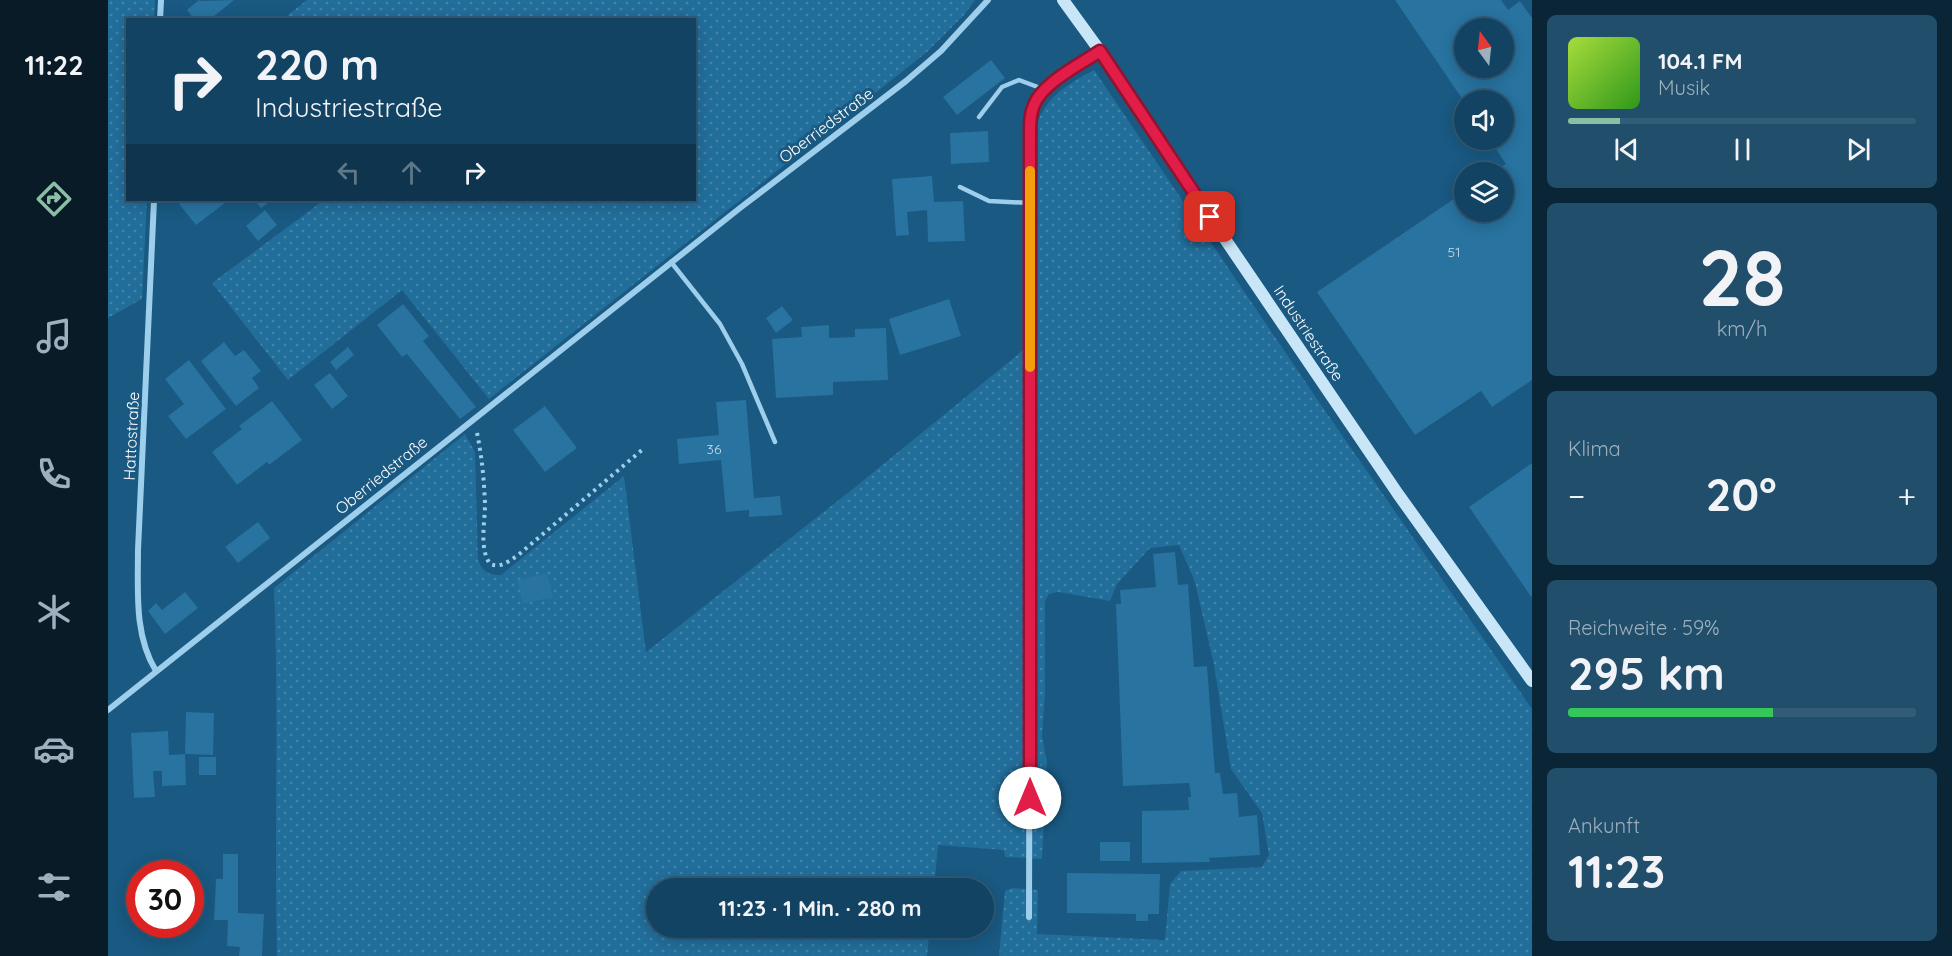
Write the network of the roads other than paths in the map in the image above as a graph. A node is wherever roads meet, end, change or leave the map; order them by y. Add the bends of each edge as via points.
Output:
1 (161, 0) edge
2 (988, 0) edge
3 (1063, 0) edge
4 (160, 18) edge
5 (1100, 51) junction
6 (1043, 89) junction
7 (979, 117) dead end
8 (960, 187) dead end
9 (154, 201) edge
10 (1031, 203) junction
11 (671, 262) junction
12 (775, 442) dead end
13 (156, 671) junction
14 (1532, 681) edge
15 (108, 710) edge
16 (1029, 917) dead end

1 - 4 street
2 - 11 street, Oberriedstraße via 941,51 906,81
3 - 5 street, Industriestraße
5 - 6 street
5 - 14 street, Industriestraße via 1398,494
6 - 7 lane via 1019,80 1002,87
6 - 10 street via 1031,116
8 - 10 lane via 989,201
9 - 13 street, Hattostraße via 138,609 148,656
10 - 16 street
11 - 12 lane via 720,324 742,364
11 - 13 street, Oberriedstraße
13 - 15 street, Oberriedstraße

